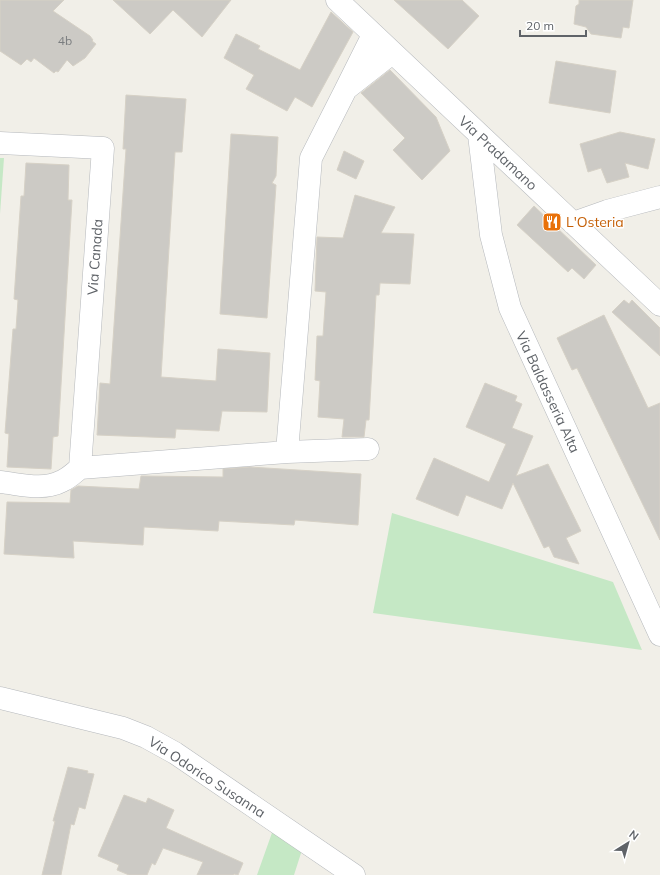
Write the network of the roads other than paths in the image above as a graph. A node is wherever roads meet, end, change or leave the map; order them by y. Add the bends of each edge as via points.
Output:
1 (337, 0) edge
2 (373, 35) junction
3 (392, 53) junction
4 (346, 89) junction
5 (479, 135) junction
6 (0, 142) edge
7 (660, 197) edge
8 (573, 223) junction
9 (660, 305) edge
10 (368, 449) dead end
11 (287, 452) junction
12 (80, 468) junction
13 (0, 482) edge
14 (660, 635) edge
15 (0, 698) edge
16 (354, 875) edge

1 - 2 street, Via Pradamano
2 - 3 street, Via Pradamano
2 - 4 street
3 - 4 street
3 - 5 street, Via Pradamano
4 - 11 street via 311,158
5 - 8 street, Via Pradamano
5 - 14 street, Via Baldasseria Alta via 491,234 510,308
6 - 12 street, Via Canada via 103,148
7 - 8 street via 607,210
8 - 9 street, Via Pradamano
10 - 11 street
11 - 12 street
12 - 13 street via 63,481 50,485
15 - 16 street, Via Odorico Susanna via 123,728 146,737 175,753

